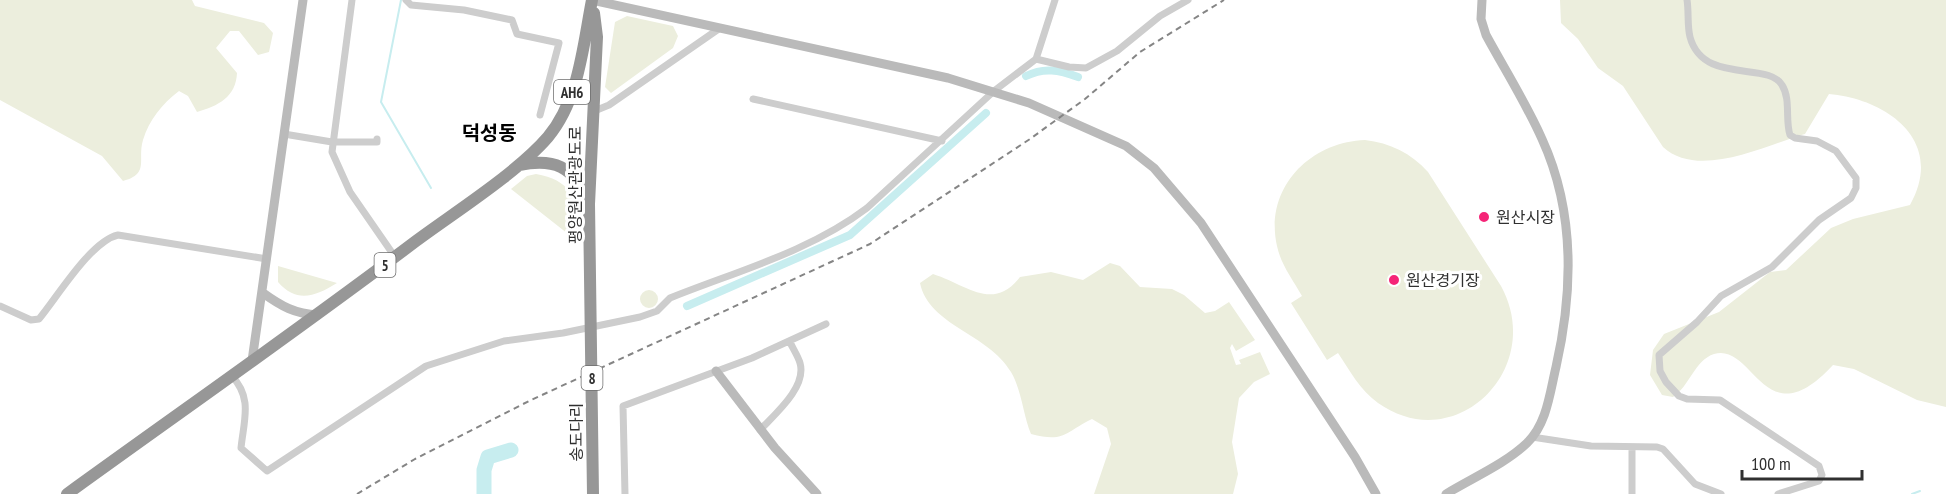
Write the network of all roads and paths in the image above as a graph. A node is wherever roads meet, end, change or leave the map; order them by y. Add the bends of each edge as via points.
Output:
1 (303, 0) edge
2 (352, 0) edge
3 (406, 0) edge
4 (592, 0) edge
5 (1055, 0) edge
6 (1188, 0) edge
7 (1482, 0) edge
8 (1687, 0) edge
9 (720, 27) junction
10 (1036, 59) junction
11 (994, 92) junction
12 (753, 99) dead end
13 (592, 112) junction
14 (540, 116) dead end
15 (284, 134) junction
16 (377, 139) dead end
17 (942, 141) junction
18 (332, 142) junction
19 (516, 166) junction
20 (589, 204) junction
21 (395, 257) junction
22 (267, 259) junction
23 (591, 263) joint
24 (263, 293) junction
25 (0, 306) edge
26 (318, 315) junction
27 (826, 324) dead end
28 (790, 342) junction
29 (252, 361) junction
30 (716, 371) junction
31 (231, 375) junction
32 (760, 430) junction
33 (1532, 437) junction
34 (1632, 447) junction
35 (67, 494) edge
36 (592, 494) edge
37 (625, 494) edge
38 (817, 494) edge
39 (1376, 494) edge
40 (1446, 494) edge
41 (1632, 494) edge
42 (1720, 494) edge
43 (1778, 494) edge

1 - 15 main road
2 - 18 street
3 - 14 street via 411,5 512,20 517,34 559,43
4 - 9 main road
4 - 13 highway, 평양원산관광도로 / 8 via 597,37
4 - 19 highway, AH6 via 582,54 562,116 547,137
5 - 10 street
6 - 10 street via 1160,16 1117,51 1086,68
7 - 33 main road via 1481,19 1486,35 1550,160 1559,187 1566,233 1570,276 1564,334 1548,403
8 - 43 street via 1690,39 1702,56 1727,70 1778,80 1784,89 1790,135 1827,145 1856,178 1851,198 1811,227 1772,267 1721,296 1659,355 1660,371 1679,396 1719,400 1819,466 1819,481
9 - 11 main road via 948,78
9 - 13 street via 609,105
10 - 11 street
11 - 17 street
11 - 39 main road via 1113,138 1154,168 1201,223
12 - 17 street
13 - 20 highway, 평양원산관광도로 / 8
15 - 18 street
15 - 22 main road
16 - 18 street
17 - 31 street via 850,221 798,249 670,298 657,311 640,317 504,341 447,357 426,366 267,471 241,448 246,398
18 - 21 street via 335,164
19 - 20 highway, 8 via 539,161 554,163 580,182
19 - 21 highway, 5
20 - 23 highway, 평양원산관광도로 / 8
21 - 26 highway, 5
22 - 24 main road
22 - 25 street via 118,235 107,237 95,249 39,319 31,320
23 - 36 highway, 송도다리 / 8
24 - 26 main road via 284,307
24 - 29 main road
26 - 29 highway, 5
27 - 28 street
28 - 30 street
28 - 32 street via 800,363 797,385
29 - 31 highway, 5
30 - 32 main road
30 - 37 street via 623,406
31 - 35 highway, 5
32 - 38 main road
33 - 34 street via 1591,446
33 - 40 main road via 1515,452
34 - 41 street
34 - 42 street via 1663,449 1695,484

